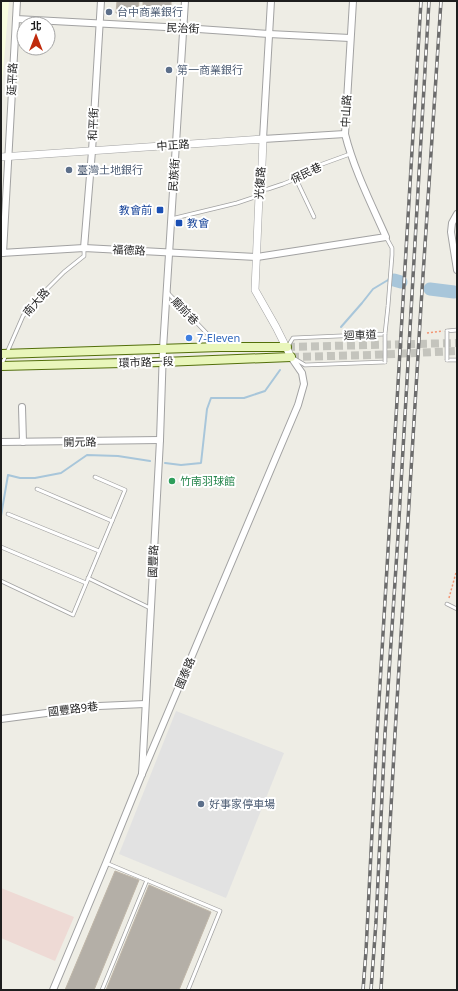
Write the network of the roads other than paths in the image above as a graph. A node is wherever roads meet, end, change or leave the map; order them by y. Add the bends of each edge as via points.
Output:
1 (17, 1) edge
2 (101, 1) edge
3 (185, 1) edge
4 (271, 1) edge
5 (353, 1) edge
6 (16, 16) edge
7 (16, 19) edge
8 (56, 21) edge
9 (99, 24) junction
10 (184, 28) junction
11 (269, 34) junction
12 (350, 38) junction
13 (345, 134) junction
14 (263, 139) junction
15 (176, 145) junction
16 (92, 151) junction
17 (350, 154) junction
18 (5, 157) edge
19 (296, 179) junction
20 (260, 193) junction
21 (457, 214) edge
22 (314, 217) dead end
23 (171, 219) junction
24 (3, 224) edge
25 (386, 237) junction
26 (84, 248) junction
27 (169, 252) junction
28 (2, 254) edge
29 (257, 257) junction
30 (457, 270) edge
31 (167, 292) junction
32 (457, 330) edge
33 (385, 334) junction
34 (220, 347) junction
35 (287, 347) junction
36 (163, 349) junction
37 (4, 354) edge
38 (291, 357) junction
39 (457, 360) edge
40 (163, 362) junction
41 (1, 366) edge
42 (22, 407) dead end
43 (160, 440) junction
44 (1, 442) edge
45 (23, 442) junction
46 (95, 477) dead end
47 (37, 489) dead end
48 (8, 514) dead end
49 (112, 521) junction
50 (1, 547) edge
51 (99, 551) junction
52 (88, 578) junction
53 (1, 582) edge
54 (86, 583) junction
55 (447, 604) road end
56 (150, 608) junction
57 (457, 609) edge
58 (145, 704) junction
59 (1, 719) edge
60 (142, 774) junction
61 (106, 863) junction
62 (147, 880) junction
63 (53, 990) edge
64 (102, 990) edge
65 (188, 990) edge

1 - 6 street, 延平路
2 - 9 street, 和平街
3 - 10 street, 民族街
4 - 11 street, 光復路
5 - 12 street, 中山路
7 - 18 street, 延平路
8 - 9 street, 民治街
9 - 10 street, 民治街
9 - 16 street, 和平街
10 - 11 street, 民治街
10 - 15 street, 民族街
11 - 12 street, 民治街
11 - 14 street, 光復路
12 - 13 street, 中山路
13 - 14 street, 中正路
13 - 17 street, 中山路
14 - 15 street, 中正路
14 - 20 street, 光復路
15 - 16 street, 中正路
15 - 23 street, 民族街
16 - 18 street, 中正路
16 - 26 street, 和平街
17 - 19 lane, 保民巷 via 317,166 313,172
17 - 25 street, 中山路
18 - 24 street, 延平路
19 - 20 lane, 保民巷
19 - 22 lane
20 - 23 lane, 保民巷 via 236,203
20 - 29 street, 光復路
21 - 30 street via 451,232
23 - 27 street, 民族街
24 - 28 street, 延平路
25 - 29 street, 福德路
25 - 33 lane via 392,248 392,255
26 - 27 street, 福德路
26 - 28 street, 福德路
26 - 37 lane, 南大路 via 84,256 64,272 23,316
27 - 29 street, 福德路
27 - 31 street, 民族街
29 - 35 street, 光復路 via 255,290
31 - 34 lane, 廟前巷
31 - 36 street, 民族街
32 - 39 lane, bridge via 447,331 447,360
33 - 35 lane, 迴車道 via 293,338
33 - 38 lane, 迴車道, bridge via 385,362 305,365
34 - 35 main road, 環市路一段
34 - 36 main road, 環市路一段
35 - 38 street, 光復路
36 - 37 main road, 環市路一段
36 - 40 street, 國豐路
37 - 41 lane, 南大路
38 - 40 main road, 環市路一段
38 - 60 street, 國泰路 via 302,373 304,384 298,405
40 - 41 main road, 環市路一段
40 - 43 street, 國豐路
42 - 45 street
43 - 45 street, 開元路
43 - 56 street, 國豐路
44 - 45 street, 開元路
46 - 49 lane via 125,490
47 - 49 lane
48 - 51 lane
49 - 51 lane
50 - 54 lane
51 - 52 lane
52 - 54 lane
52 - 56 lane
53 - 54 lane via 73,614
55 - 57 lane
56 - 58 street, 國豐路
58 - 59 street, 國豐路9巷 via 99,706
58 - 60 street, 國豐路
60 - 61 street, 國泰路
61 - 62 lane
61 - 63 street, 國泰路
62 - 64 lane
62 - 65 lane via 220,911

